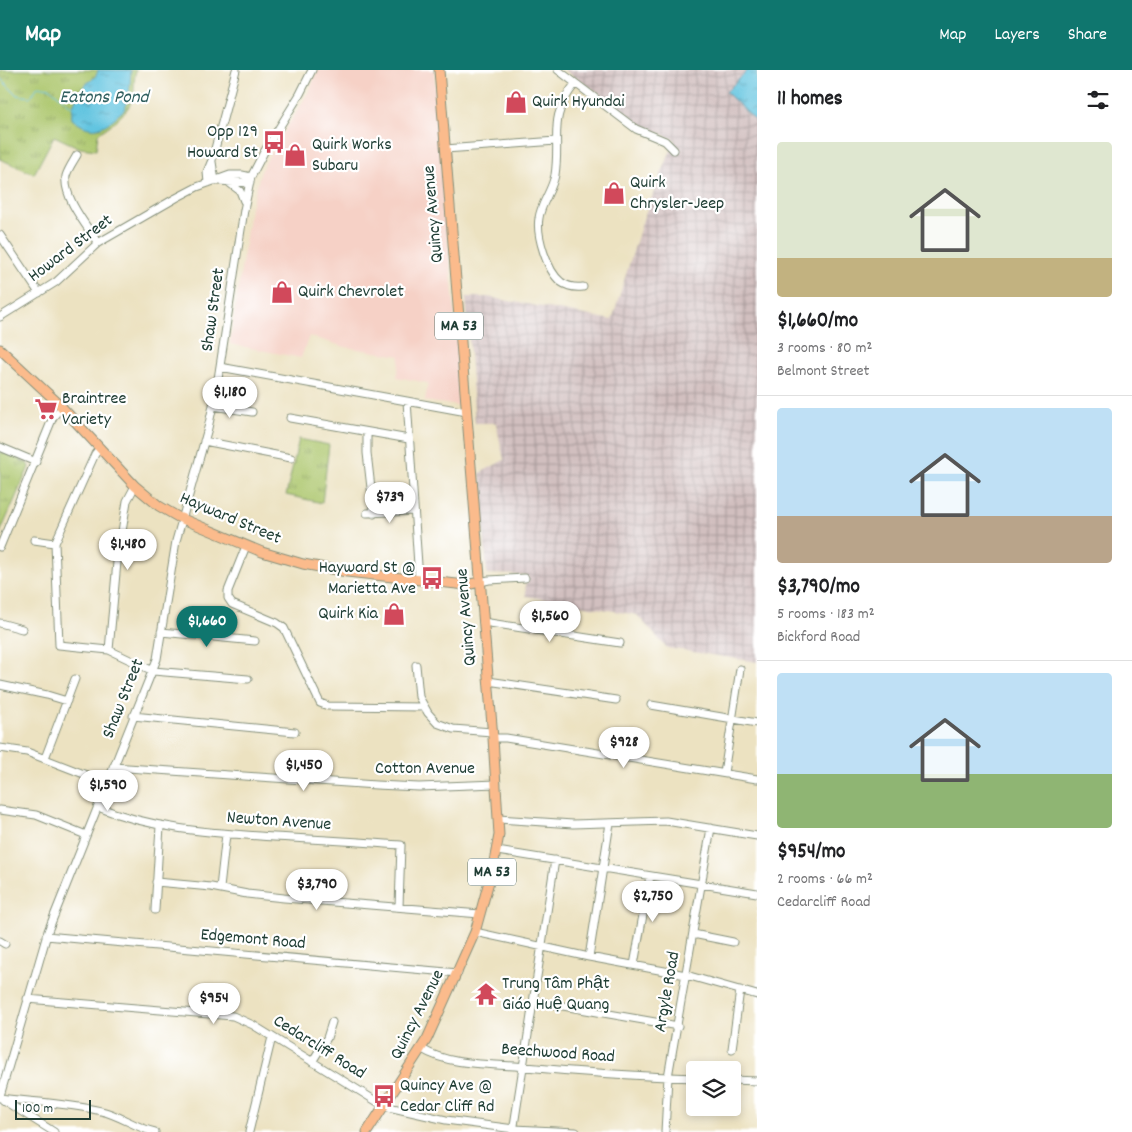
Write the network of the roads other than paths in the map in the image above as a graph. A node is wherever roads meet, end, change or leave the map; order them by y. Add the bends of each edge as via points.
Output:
1 (236, 70) edge
2 (312, 70) edge
3 (439, 70) edge
4 (558, 70) edge
5 (576, 84) junction
6 (556, 141) junction
7 (445, 149) junction
8 (674, 150) dead end
9 (77, 155) dead end
10 (250, 180) junction
11 (225, 181) junction
12 (212, 182) junction
13 (245, 204) junction
14 (0, 235) edge
15 (98, 243) junction
16 (583, 287) dead end
17 (39, 293) junction
18 (0, 317) edge
19 (0, 349) edge
20 (220, 367) junction
21 (407, 401) junction
22 (213, 406) junction
23 (62, 407) junction
24 (252, 412) dead end
25 (467, 412) junction
26 (290, 418) dead end
27 (367, 432) junction
28 (409, 439) junction
29 (204, 441) junction
30 (0, 446) edge
31 (100, 448) junction
32 (291, 458) dead end
33 (36, 462) junction
34 (135, 486) junction
35 (414, 511) junction
36 (181, 519) junction
37 (34, 540) dead end
38 (55, 543) junction
39 (246, 546) junction
40 (0, 547) edge
41 (525, 578) dead end
42 (420, 580) junction
43 (480, 582) junction
44 (483, 622) junction
45 (0, 623) edge
46 (22, 629) dead end
47 (161, 632) junction
48 (255, 641) dead end
49 (620, 643) dead end
50 (109, 650) junction
51 (416, 665) dead end
52 (740, 669) dead end
53 (153, 671) junction
54 (75, 679) dead end
55 (248, 680) dead end
56 (488, 681) junction
57 (0, 685) edge
58 (616, 700) dead end
59 (67, 702) junction
60 (651, 705) dead end
61 (424, 707) junction
62 (134, 716) junction
63 (732, 718) junction
64 (757, 723) edge
65 (295, 732) dead end
66 (492, 735) junction
67 (0, 748) edge
68 (45, 758) junction
69 (114, 767) junction
70 (724, 773) junction
71 (757, 779) edge
72 (107, 783) junction
73 (496, 784) junction
74 (98, 807) junction
75 (0, 810) edge
76 (499, 819) junction
77 (610, 823) junction
78 (160, 826) junction
79 (711, 828) junction
80 (226, 834) junction
81 (86, 835) junction
82 (757, 836) edge
83 (497, 851) junction
84 (556, 860) junction
85 (603, 868) junction
86 (650, 876) junction
87 (156, 882) junction
88 (701, 884) junction
89 (220, 888) junction
90 (757, 893) edge
91 (399, 907) junction
92 (155, 910) dead end
93 (480, 914) junction
94 (475, 932) junction
95 (693, 934) junction
96 (46, 936) junction
97 (733, 942) dead end
98 (543, 947) junction
99 (589, 957) junction
100 (634, 965) junction
101 (458, 973) junction
102 (686, 975) junction
103 (740, 990) junction
104 (757, 995) edge
105 (27, 999) junction
106 (534, 1001) junction
107 (332, 1022) dead end
108 (678, 1026) junction
109 (272, 1036) junction
110 (732, 1049) dead end
111 (422, 1050) junction
112 (312, 1062) junction
113 (524, 1067) junction
114 (668, 1077) junction
115 (686, 1078) edge
116 (741, 1080) edge
117 (757, 1081) edge
118 (0, 1097) edge
119 (384, 1106) junction
120 (513, 1130) edge
121 (54, 1132) edge
122 (156, 1132) edge
123 (249, 1132) edge
124 (367, 1132) edge
125 (576, 1132) edge
126 (665, 1132) edge

1 - 12 street via 207,172
2 - 10 street
3 - 7 main road, Quincy Avenue / MA 53
4 - 5 street
5 - 6 street via 559,109
5 - 8 street via 636,129 665,141
6 - 7 street
6 - 16 street via 555,175 539,217 540,236 557,278 569,286
7 - 25 main road, Quincy Avenue / MA 53
9 - 15 street via 67,174 67,188 75,208
10 - 11 street, Howard Street
10 - 12 street, Howard Street via 233,175
10 - 13 street, Shaw Street
11 - 12 street, Howard Street
11 - 13 street via 240,191
12 - 15 street, Howard Street via 181,195
13 - 20 street, Shaw Street
14 - 17 street
15 - 17 street, Howard Street
17 - 18 street, Howard Street
19 - 23 main road, Hayward Street
20 - 21 street
20 - 22 street, Shaw Street
21 - 25 street
21 - 28 street
22 - 24 street
22 - 29 street, Shaw Street
23 - 31 main road, Hayward Street
23 - 33 street via 53,417
25 - 43 main road, Quincy Avenue / MA 53
26 - 27 street
27 - 28 street
27 - 35 street via 370,514
28 - 35 street
29 - 32 street
29 - 36 street, Shaw Street
30 - 33 street
31 - 34 main road, Hayward Street
31 - 38 street
33 - 40 street
34 - 36 main road, Hayward Street
34 - 50 street via 127,501
35 - 42 street
36 - 39 main road, Hayward Street
36 - 47 street, Shaw Street
37 - 38 street
38 - 50 street via 60,645
39 - 42 main road, Hayward Street via 322,568
39 - 61 street via 228,598 232,604 284,628 320,703 328,706
41 - 43 street
42 - 43 main road, Hayward Street via 466,585
43 - 44 main road, Quincy Avenue / MA 53
44 - 49 street
44 - 56 main road, Quincy Avenue / MA 53
45 - 46 street
47 - 48 street
47 - 53 street, Shaw Street
50 - 53 street
51 - 61 street via 419,697
52 - 63 street
53 - 55 street
53 - 62 street, Shaw Street
54 - 59 street
56 - 58 street
56 - 66 main road, Quincy Avenue / MA 53
57 - 59 street
59 - 68 street
60 - 63 street
61 - 66 street via 441,726
62 - 65 street
62 - 69 street, Shaw Street
63 - 64 street
63 - 70 street
66 - 70 street
66 - 73 main road, Quincy Avenue / MA 53
67 - 68 street
68 - 72 street
69 - 72 street, Shaw Street
69 - 73 street, Cotton Avenue via 419,787
70 - 71 street
72 - 74 street, Shaw Street
73 - 76 main road, Quincy Avenue / MA 53
74 - 78 street, Newton Avenue
74 - 81 street, Shaw Street
75 - 81 street via 36,815
76 - 77 street
76 - 83 main road, Quincy Avenue / MA 53
77 - 79 street via 666,821
77 - 85 street
78 - 80 street, Newton Avenue
78 - 87 street
79 - 82 street
79 - 88 street, Argyle Road
80 - 89 street
80 - 91 street, Newton Avenue via 400,845
81 - 96 street, Shaw Street
83 - 84 street
83 - 93 main road, Quincy Avenue / MA 53
84 - 85 street
84 - 98 street
85 - 86 street
85 - 99 street
86 - 88 street
86 - 100 street
87 - 89 street
87 - 92 street
88 - 90 street
88 - 95 street, Argyle Road
89 - 91 street via 284,898
91 - 93 street
93 - 94 main road, Quincy Avenue / MA 53
94 - 98 street
94 - 101 main road, Quincy Avenue / MA 53
95 - 97 street
95 - 102 street, Argyle Road
96 - 101 street, Edgemont Road
96 - 105 street, Shaw Street
98 - 99 street
98 - 106 street
99 - 100 street
100 - 102 street
101 - 111 main road, Quincy Avenue / MA 53
102 - 103 street
102 - 108 street, Argyle Road
103 - 104 street
103 - 110 street
105 - 109 street, Cedarcliff Road via 233,1016
105 - 118 street, Shaw Street
106 - 108 street
106 - 113 street
107 - 112 street via 328,1038
108 - 114 street, Argyle Road
109 - 112 street, Cedarcliff Road
109 - 123 street
111 - 113 street, Beechwood Road via 433,1056 471,1063
111 - 119 main road, Quincy Avenue / MA 53
112 - 119 street, Cedarcliff Road
113 - 114 street, Beechwood Road
113 - 120 street
114 - 115 street, Beechwood Road
114 - 126 street, Argyle Road
116 - 117 street
118 - 121 street
118 - 122 street via 104,1111
119 - 120 street, Cedarcliff Road
119 - 124 main road, Quincy Avenue / MA 53
120 - 125 street, Cedarcliff Road

